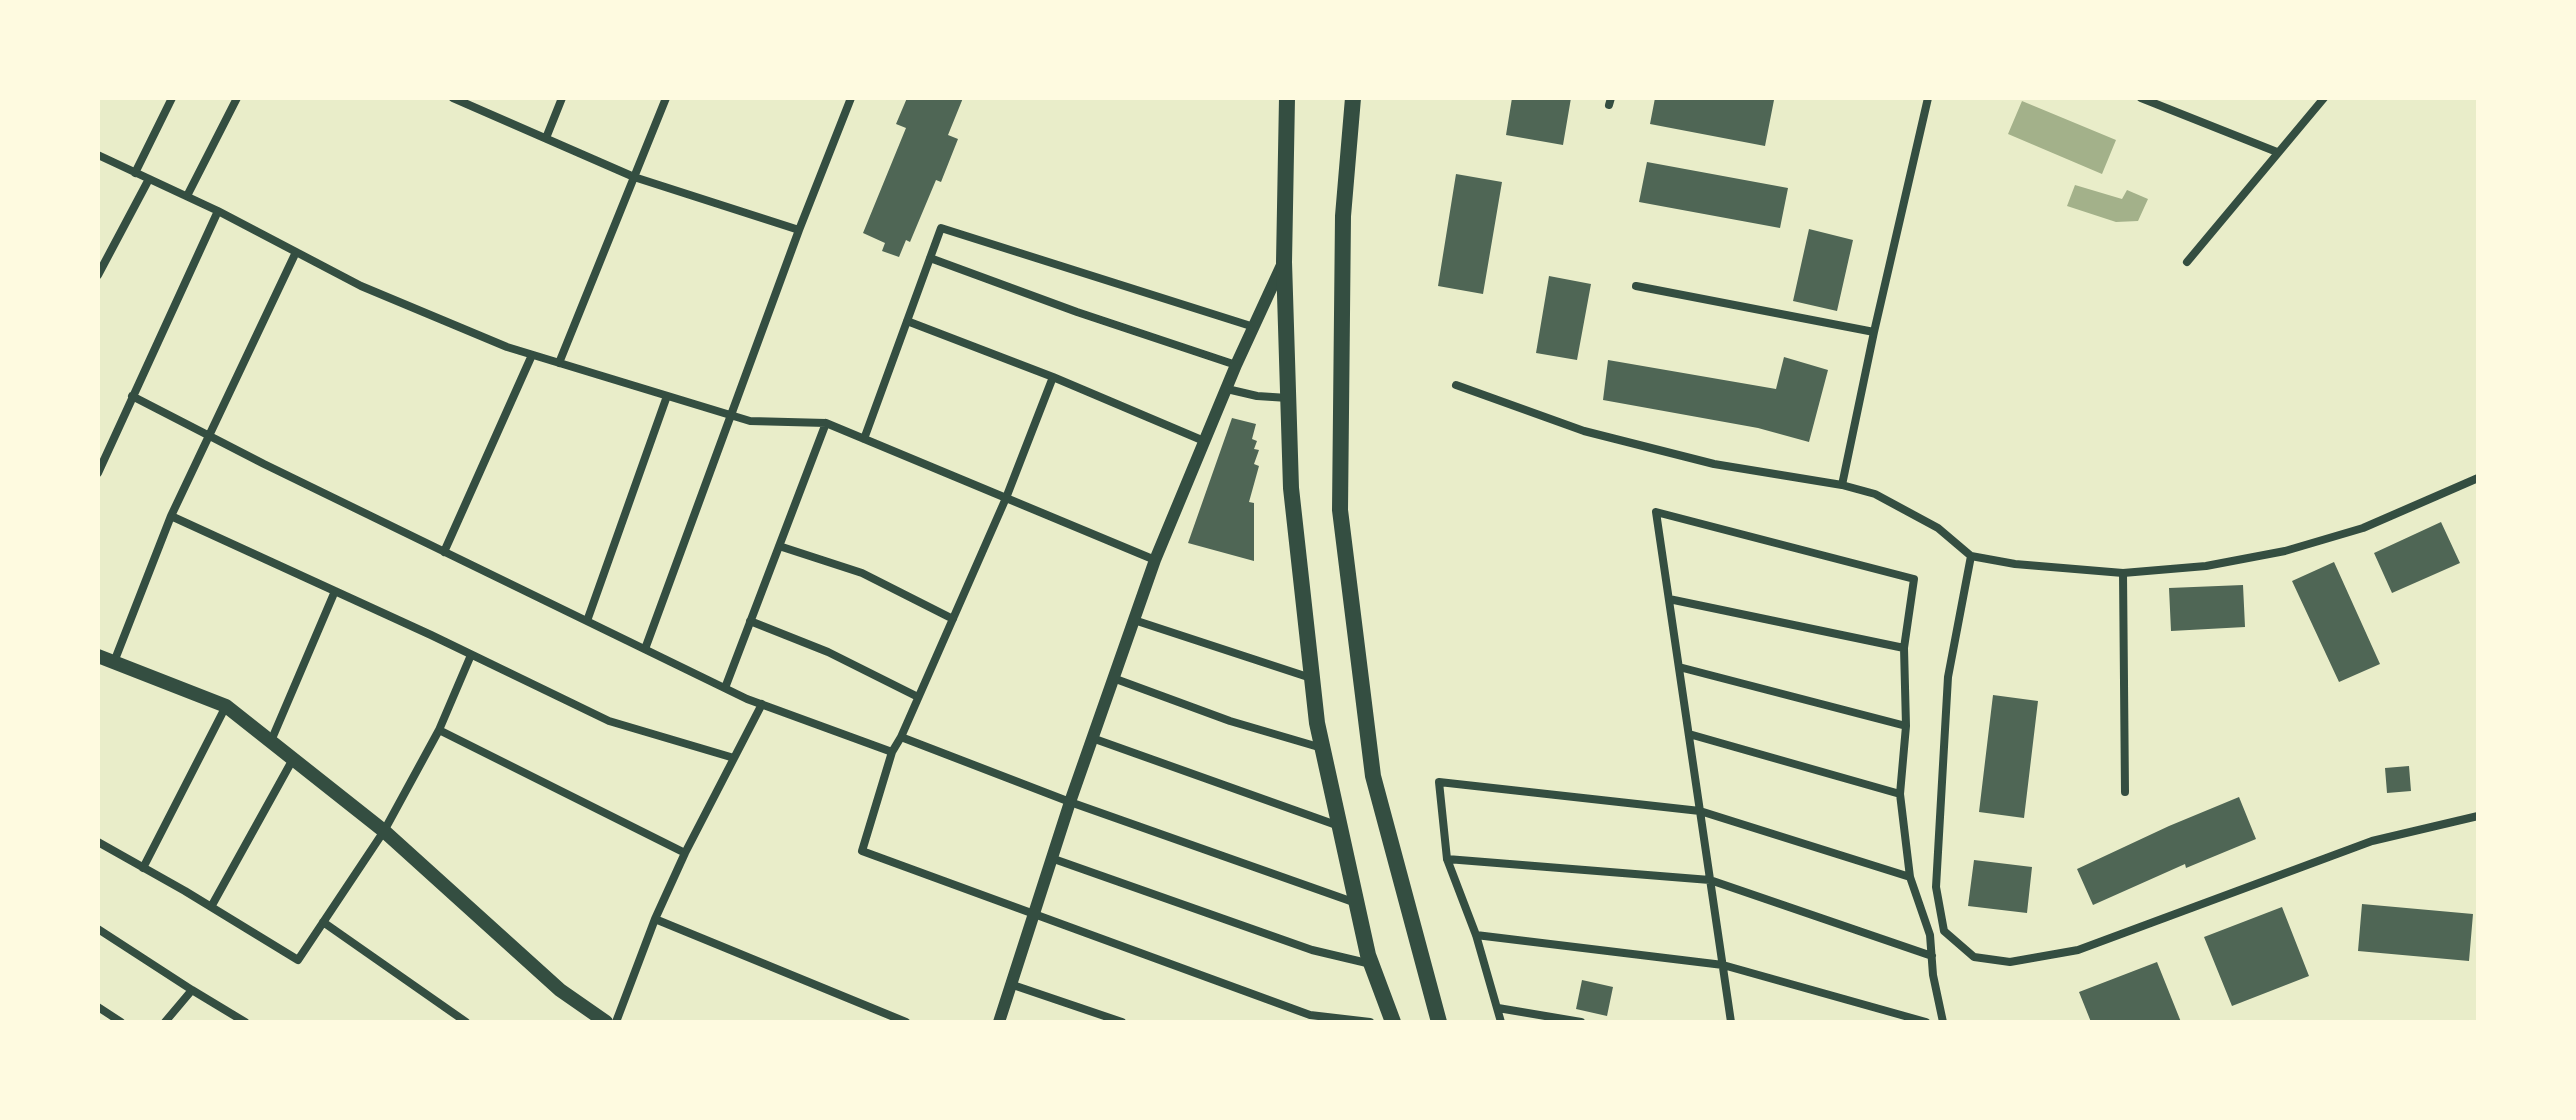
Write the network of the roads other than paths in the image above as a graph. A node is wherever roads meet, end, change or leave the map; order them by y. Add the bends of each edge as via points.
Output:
1 (172, 98) edge
2 (237, 98) edge
3 (453, 98) edge
4 (562, 98) edge
5 (666, 98) edge
6 (851, 98) edge
7 (1353, 98) edge
8 (1928, 98) edge
9 (2141, 98) edge
10 (2324, 98) edge
11 (1284, 99) edge
12 (546, 138) junction
13 (2277, 152) junction
14 (98, 155) edge
15 (135, 173) junction
16 (634, 177) junction
17 (149, 179) junction
18 (187, 196) junction
19 (218, 211) junction
20 (799, 230) junction
21 (296, 252) junction
22 (930, 258) junction
23 (1284, 262) junction
24 (2187, 262) dead end
25 (98, 275) edge
26 (1636, 286) dead end
27 (907, 321) junction
28 (1254, 327) junction
29 (1874, 332) junction
30 (532, 355) junction
31 (559, 363) junction
32 (1236, 365) junction
33 (1053, 377) junction
34 (1456, 385) dead end
35 (1227, 389) junction
36 (132, 396) junction
37 (667, 396) junction
38 (1288, 398) junction
39 (731, 415) junction
40 (826, 423) junction
41 (207, 435) junction
42 (864, 439) junction
43 (1204, 441) junction
44 (98, 473) edge
45 (2478, 478) edge
46 (1842, 485) junction
47 (1006, 498) junction
48 (171, 516) junction
49 (779, 546) junction
50 (444, 552) junction
51 (1971, 556) junction
52 (1155, 560) junction
53 (2123, 573) junction
54 (335, 591) junction
55 (1669, 599) junction
56 (953, 619) junction
57 (1134, 620) junction
58 (587, 621) junction
59 (750, 621) junction
60 (1904, 648) junction
61 (645, 649) junction
62 (471, 655) junction
63 (98, 656) edge
64 (114, 662) junction
65 (1679, 667) junction
66 (1113, 678) junction
67 (1312, 678) junction
68 (725, 688) junction
69 (918, 697) junction
70 (762, 704) junction
71 (226, 706) junction
72 (1906, 726) junction
73 (439, 730) junction
74 (1689, 734) junction
75 (901, 737) junction
76 (1092, 738) junction
77 (271, 741) junction
78 (1322, 748) junction
79 (892, 752) junction
80 (734, 758) junction
81 (293, 759) junction
82 (2125, 792) dead end
83 (1900, 794) junction
84 (1070, 802) junction
85 (1700, 811) junction
86 (2478, 816) edge
87 (1340, 826) junction
88 (384, 831) junction
89 (98, 842) edge
90 (685, 853) junction
91 (1051, 858) junction
92 (1447, 859) junction
93 (143, 868) junction
94 (1910, 877) junction
95 (1710, 880) junction
96 (1357, 903) junction
97 (211, 907) junction
98 (1033, 915) junction
99 (655, 919) junction
100 (323, 922) junction
101 (98, 929) edge
102 (1476, 935) junction
103 (1932, 956) junction
104 (1371, 964) junction
105 (1723, 965) junction
106 (1010, 984) junction
107 (192, 990) junction
108 (98, 1007) edge
109 (1498, 1008) junction
110 (121, 1022) edge
111 (165, 1022) edge
112 (245, 1022) edge
113 (466, 1022) edge
114 (606, 1022) edge
115 (616, 1022) edge
116 (906, 1022) edge
117 (999, 1022) edge
118 (1122, 1022) edge
119 (1370, 1022) edge
120 (1393, 1022) edge
121 (1439, 1022) edge
122 (1501, 1022) edge
123 (1581, 1022) edge
124 (1731, 1022) edge
125 (1926, 1022) edge
126 (1943, 1022) edge

1 - 15 street
2 - 18 street
3 - 12 street
4 - 12 street
5 - 16 street
6 - 20 street
7 - 121 highway via 1343,216 1340,510 1373,776
8 - 29 street
9 - 13 street
10 - 13 street
11 - 23 highway
12 - 16 street
13 - 24 street
14 - 15 street
15 - 17 street
16 - 20 street
16 - 31 street
17 - 18 street
17 - 25 street
18 - 19 street
19 - 21 street
19 - 36 street
20 - 39 street
21 - 30 street via 361,286
21 - 41 street
22 - 27 street
22 - 28 street via 941,228
22 - 32 street
23 - 28 street
23 - 38 highway
26 - 29 street
27 - 33 street
27 - 42 street
28 - 32 street
29 - 46 street
30 - 31 street
30 - 50 street
31 - 37 street
32 - 35 street
33 - 43 street
33 - 47 street
34 - 46 street via 1584,431 1714,464
35 - 38 street
35 - 43 street
36 - 41 street
36 - 44 street
37 - 39 street
37 - 58 street
38 - 67 highway via 1291,488
39 - 40 street via 750,421
39 - 61 street
40 - 42 street
40 - 49 street
41 - 48 street
41 - 50 street
42 - 47 street
43 - 52 street
45 - 53 street via 2363,528 2285,551 2206,566
46 - 51 street via 1875,494 1938,528
47 - 52 street
47 - 56 street
48 - 54 street
48 - 64 street
49 - 56 street via 862,573
49 - 59 street
50 - 58 street
51 - 53 street
51 - 86 street via 1948,677 1936,887 1944,931 1974,957 2010,962 2078,950 2372,841
52 - 57 street
53 - 82 street
54 - 62 street
54 - 77 street
55 - 60 street
55 - 60 street via 1656,512 1914,579
55 - 65 street
56 - 69 street
57 - 66 street
57 - 67 street
58 - 61 street
59 - 68 street
59 - 69 street
60 - 72 street
61 - 68 street
62 - 73 street
62 - 80 street via 609,721
63 - 64 main road
64 - 71 main road
65 - 72 street
65 - 74 street
66 - 76 street
66 - 78 street
67 - 78 highway
68 - 70 street
69 - 75 street
70 - 79 street
70 - 80 street
71 - 77 main road
71 - 93 street
72 - 83 street
73 - 88 street
73 - 90 street
74 - 83 street
74 - 85 street
75 - 79 street
75 - 84 street
76 - 84 street
76 - 87 street
77 - 81 main road
78 - 87 highway
79 - 98 street via 862,851
80 - 90 street
81 - 88 main road
81 - 97 street
83 - 94 street
84 - 91 street
84 - 96 street
85 - 92 street via 1439,782
85 - 94 street
85 - 95 street
87 - 96 highway
88 - 100 street
88 - 114 main road via 560,990
89 - 93 street
90 - 99 street
91 - 98 street
91 - 104 street via 1312,950
92 - 95 street
92 - 102 street
93 - 97 street
94 - 103 street
95 - 103 street
95 - 105 street
96 - 104 highway
97 - 100 street via 298,960
98 - 106 street
98 - 119 street via 1310,1015
99 - 115 street
99 - 116 street
100 - 113 street
101 - 107 street
102 - 105 street
102 - 109 street
103 - 126 street
104 - 120 highway
105 - 124 street
105 - 125 street
106 - 117 street
106 - 118 street
107 - 111 street
107 - 112 street
108 - 110 street
109 - 122 street
109 - 123 street

